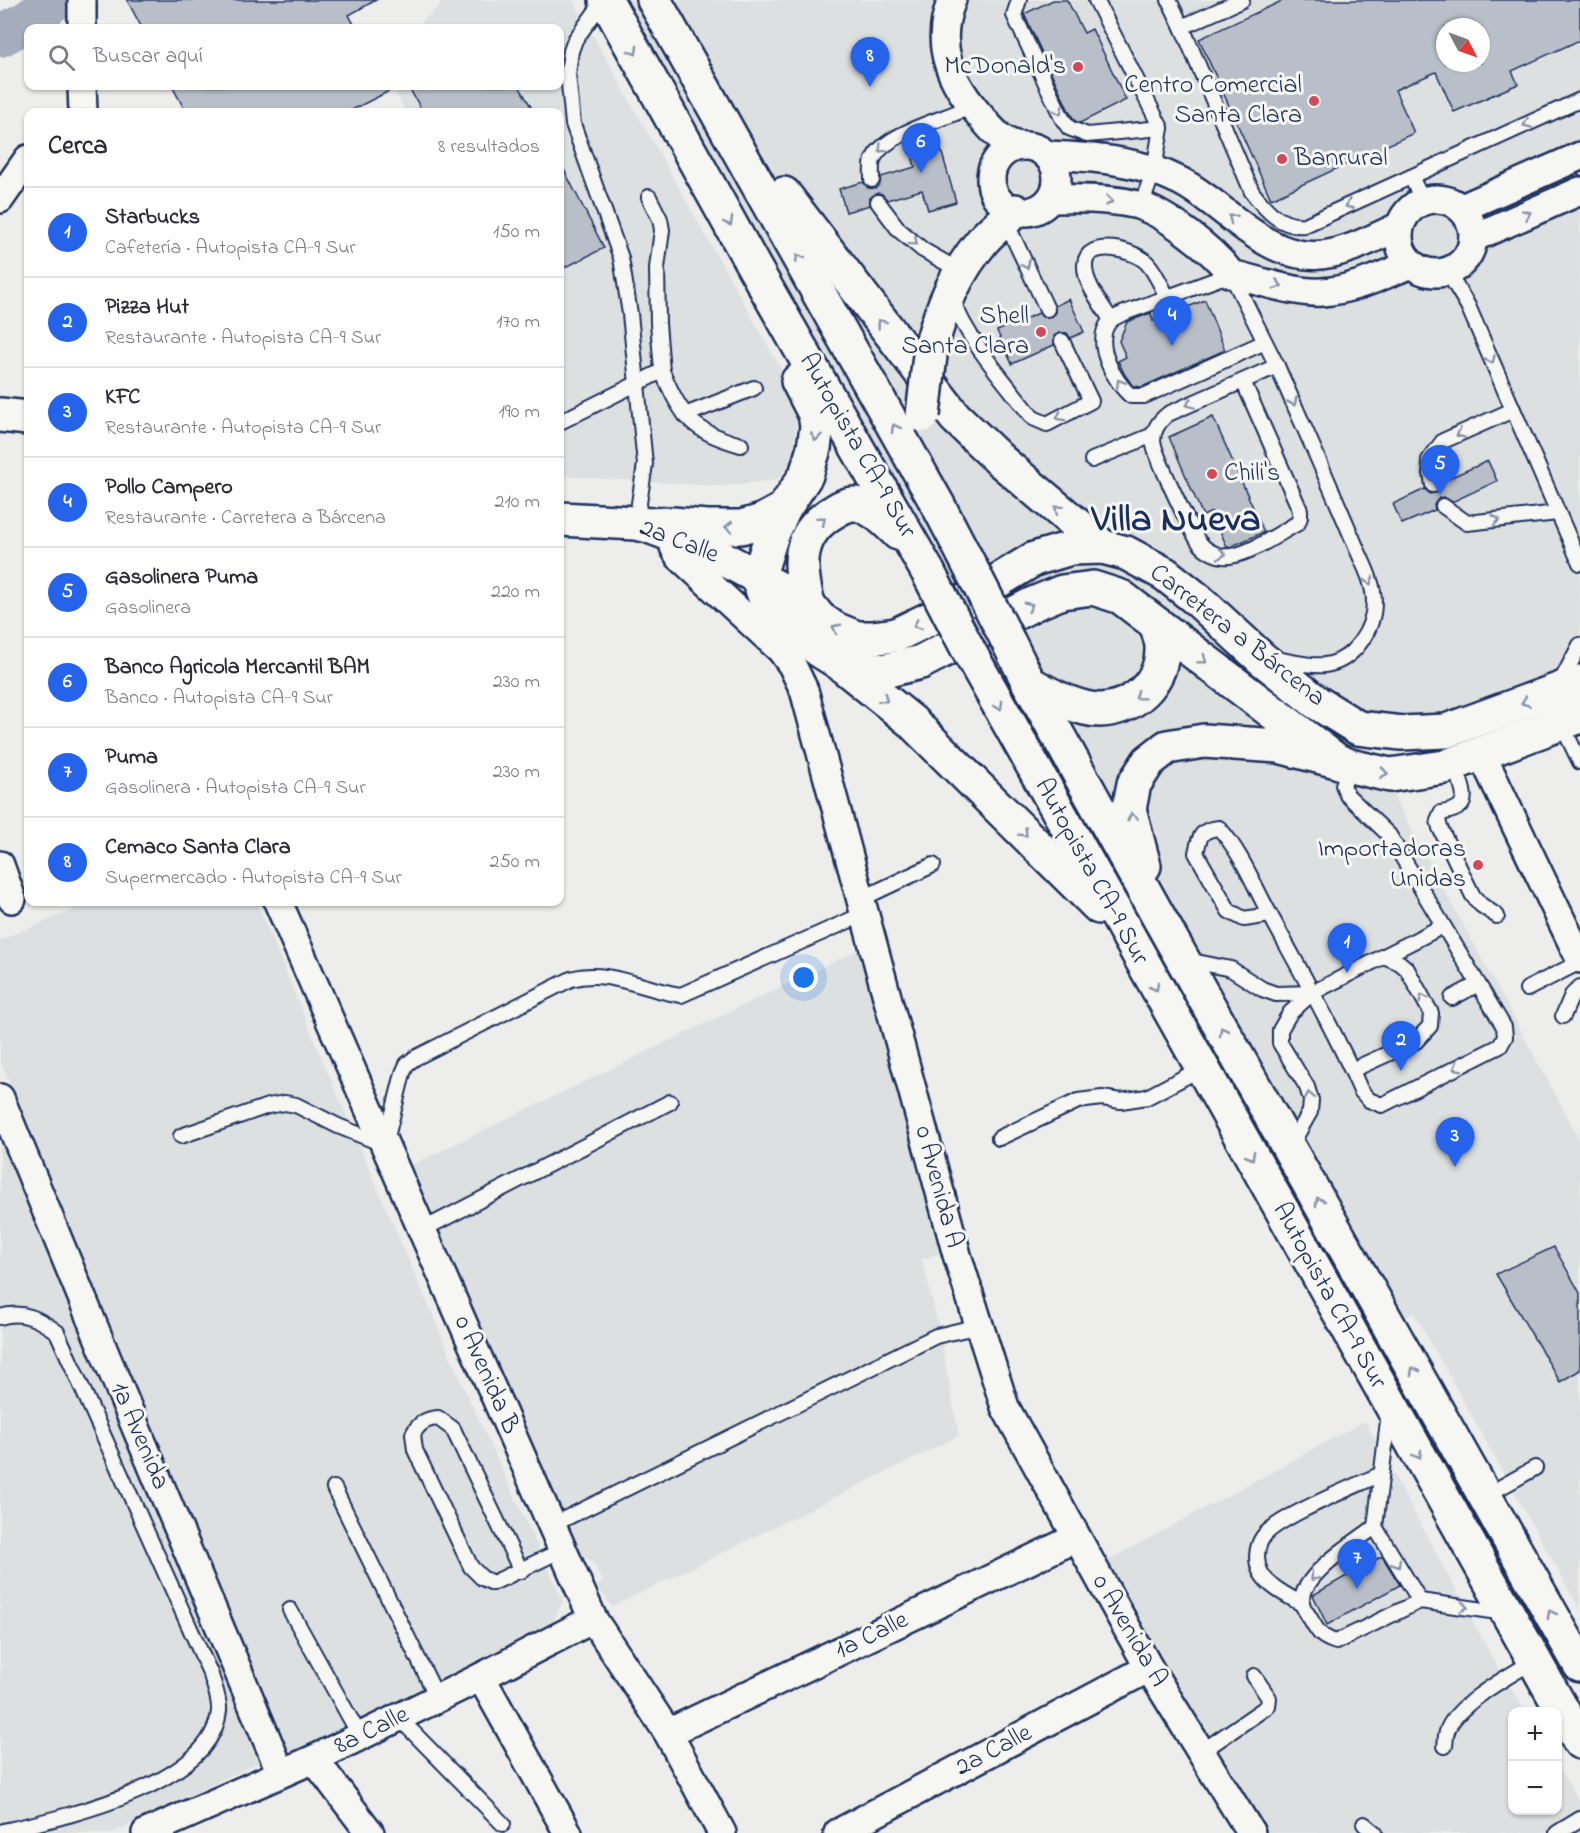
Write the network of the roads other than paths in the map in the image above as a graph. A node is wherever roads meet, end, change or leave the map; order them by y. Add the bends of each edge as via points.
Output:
1 (82, 0) edge
2 (605, 0) edge
3 (654, 0) edge
4 (952, 0) edge
5 (1019, 0) edge
6 (1096, 0) edge
7 (1169, 0) edge
8 (1242, 0) edge
9 (82, 24) edge
10 (1182, 27) junction
11 (700, 82) junction
12 (82, 90) edge
13 (1580, 100) edge
14 (972, 106) junction
15 (83, 108) edge
16 (1161, 128) junction
17 (997, 148) junction
18 (1034, 151) junction
19 (1580, 156) edge
20 (24, 165) edge
21 (1154, 170) junction
22 (1410, 177) junction
23 (872, 180) dead end
24 (1580, 191) edge
25 (650, 197) dead end
26 (0, 199) edge
27 (1051, 199) junction
28 (1423, 201) junction
29 (878, 202) dead end
30 (1141, 206) junction
31 (1462, 208) junction
32 (1010, 215) junction
33 (1400, 226) junction
34 (1473, 238) junction
35 (1412, 264) junction
36 (754, 267) junction
37 (1447, 272) junction
38 (1231, 274) junction
39 (955, 281) junction
40 (1167, 296) junction
41 (1047, 309) dead end
42 (1111, 320) junction
43 (1062, 341) dead end
44 (1265, 342) junction
45 (1277, 366) junction
46 (662, 371) junction
47 (1243, 381) junction
48 (636, 384) junction
49 (754, 388) dead end
50 (1513, 410) junction
51 (0, 415) edge
52 (685, 415) junction
53 (24, 418) edge
54 (564, 420) edge
55 (1153, 435) junction
56 (741, 445) dead end
57 (1092, 460) dead end
58 (1433, 485) dead end
59 (939, 505) junction
60 (1443, 506) dead end
61 (784, 509) junction
62 (1558, 513) junction
63 (564, 519) edge
64 (652, 528) junction
65 (1103, 547) junction
66 (923, 563) junction
67 (1580, 563) edge
68 (758, 578) junction
69 (808, 604) junction
70 (1156, 625) junction
71 (1580, 645) edge
72 (1261, 658) junction
73 (838, 662) junction
74 (1029, 683) junction
75 (1568, 686) edge
76 (1571, 719) edge
77 (1467, 758) junction
78 (1580, 762) edge
79 (1344, 764) junction
80 (0, 865) edge
81 (933, 865) dead end
82 (12, 899) dead end
83 (280, 906) edge
84 (862, 906) junction
85 (1157, 914) junction
86 (1270, 915) junction
87 (1497, 916) dead end
88 (1443, 926) junction
89 (1126, 934) junction
90 (1384, 956) junction
91 (1184, 960) junction
92 (1580, 960) edge
93 (1478, 984) junction
94 (1580, 987) edge
95 (1527, 989) dead end
96 (1312, 993) junction
97 (1452, 998) dead end
98 (1563, 1016) dead end
99 (1202, 1068) junction
100 (1352, 1070) junction
101 (0, 1098) edge
102 (670, 1102) dead end
103 (181, 1136) dead end
104 (999, 1138) dead end
105 (385, 1145) junction
106 (1290, 1149) junction
107 (422, 1230) junction
108 (0, 1317) edge
109 (980, 1326) junction
110 (1390, 1404) junction
111 (1535, 1468) dead end
112 (1381, 1474) junction
113 (334, 1488) dead end
114 (1485, 1496) junction
115 (552, 1525) junction
116 (1375, 1527) junction
117 (1076, 1538) junction
118 (562, 1550) junction
119 (521, 1571) junction
120 (1419, 1601) junction
121 (1302, 1604) junction
122 (290, 1610) dead end
123 (1508, 1613) junction
124 (593, 1619) junction
125 (1534, 1661) junction
126 (1580, 1665) edge
127 (1149, 1668) junction
128 (1254, 1676) dead end
129 (481, 1677) junction
130 (438, 1699) junction
131 (399, 1718) junction
132 (668, 1733) junction
133 (360, 1736) junction
134 (1580, 1742) edge
135 (1445, 1746) dead end
136 (1201, 1752) junction
137 (314, 1760) junction
138 (281, 1773) junction
139 (1580, 1819) edge
140 (503, 1824) dead end
141 (0, 1832) edge
142 (146, 1833) edge
143 (370, 1833) edge
144 (568, 1833) edge
145 (722, 1833) edge
146 (838, 1833) edge
147 (1251, 1833) edge
148 (1557, 1833) edge

1 - 9 street
2 -> 36 main road, Autopista CA-9 Sur
2 - 48 lane via 575,40 568,74 573,124 621,258
3 - 11 main road, Autopista CA-9 Sur
4 - 14 street via 944,36 947,60 955,83
5 -> 16 lane via 1014,15 1069,128 1087,135
6 - 16 lane
7 - 10 lane
8 - 10 lane
22 -> 10 lane via 1305,225 1292,227 1278,219 1252,192
59 -> 11 main road, Autopista CA-9 Sur
65 -> 11 main road via 955,417
12 - 15 street
13 -> 22 lane
14 - 17 street
14 -> 23 lane via 898,136 879,149 872,162
16 - 21 lane
17 - 18 street via 1009,143
17 - 32 street via 991,181 998,200
18 - 21 street via 1120,161
18 - 27 street via 1052,162 1057,181
19 - 31 street
20 - 26 street
21 - 30 lane
33 -> 21 street via 1353,248 1311,257 1294,254 1247,230 1181,181
22 - 28 lane
34 -> 24 street
25 - 46 lane via 662,230 657,268
27 -> 30 street via 1085,198
27 - 32 street via 1035,210
28 - 31 street via 1443,199
28 - 33 street via 1413,207
29 -> 39 lane via 899,230
30 - 38 street via 1197,240
31 - 34 street via 1469,217
32 - 39 main road via 985,238
32 -> 41 lane
33 - 35 street via 1400,247
34 - 37 street via 1466,259
35 - 37 street via 1428,272
38 -> 35 street via 1320,292 1367,282
36 -> 61 main road via 768,329 811,404 817,426 806,475
36 - 66 main road, Autopista CA-9 Sur
37 -> 50 lane via 1468,306
38 - 40 lane
38 - 44 lane
43 -> 39 lane via 1090,401 1047,424 1033,418 968,331 958,315
39 - 59 main road, bridge via 931,347 922,415 926,461
40 - 42 lane
40 - 42 lane via 1149,264 1133,253 1107,247 1094,252 1085,265 1089,282
44 -> 42 lane via 1144,396 1131,396 1122,389 1104,352 1104,332
44 - 45 lane
45 - 47 lane
45 -> 72 lane via 1371,583 1374,600 1366,634 1341,658 1325,665
46 - 48 lane
46 - 52 lane
47 -> 55 lane via 1168,414
55 -> 47 lane via 1156,454 1199,543 1206,549 1224,556 1243,554 1298,523 1300,510
48 - 54 lane
48 - 64 lane
49 - 52 lane
50 -> 58 lane via 1443,441 1429,460
50 - 62 lane
51 - 53 main road
52 - 56 lane via 715,438
55 - 57 lane
59 - 74 main road, Autopista CA-9 Sur, bridge
60 -> 62 lane via 1467,523
61 -> 64 main road via 741,527 672,524
61 - 68 main road
62 - 67 lane
63 - 64 main road, 2a Calle
64 - 68 main road, 2a Calle via 694,543
64 - 84 street, 0 Avenida A via 781,650 797,673
65 -> 69 main road, Carretera a Bárcena via 1071,548 1034,559 960,604 896,635 857,638 819,618
65 - 72 main road, Carretera a Bárcena via 1126,553 1165,574
69 -> 66 main road via 801,572 802,552 812,528 846,504 864,505 880,516
66 -> 89 main road, Autopista CA-9 Sur, bridge
68 - 69 main road, 2a Calle
68 - 73 main road via 767,603 779,619
73 -> 70 main road, Carretera a Bárcena via 884,671 921,662 1033,604 1062,592 1093,588 1121,597
70 -> 74 main road via 1162,646 1160,667 1147,690 1130,703 1087,709
70 -> 79 main road, Carretera a Bárcena
71 - 75 lane
75 -> 72 main road, Carretera a Bárcena via 1446,731 1402,733 1358,728 1316,702
73 -> 89 main road via 911,721
74 - 85 main road, Autopista CA-9 Sur
76 - 77 main road, Carretera a Bárcena
76 - 78 lane
79 -> 77 main road, Carretera a Bárcena via 1390,775
77 - 87 lane via 1464,800 1460,807 1441,813 1438,820 1473,896
77 - 92 street
85 -> 79 main road via 1129,809 1134,784 1149,761 1167,747 1204,741 1279,746
79 - 88 lane via 1343,785 1347,795 1389,835
80 - 82 street
81 - 84 lane
83 - 105 street, 0 Avenida B
84 - 105 lane via 681,995 597,976 571,979 407,1064
84 - 109 street, 0 Avenida A
85 - 91 main road, Autopista CA-9 Sur
86 - 86 lane via 1244,920 1229,911 1196,853 1200,837 1207,830 1219,828 1229,839
86 - 96 lane
88 - 90 lane
88 - 93 lane
89 -> 99 main road, Autopista CA-9 Sur
90 - 96 lane
100 -> 90 lane via 1416,1041 1430,1026 1431,1013 1407,969
91 - 96 lane via 1231,969 1276,994
106 -> 91 main road, Autopista CA-9 Sur
92 - 95 lane
93 - 97 lane
93 -> 100 lane via 1504,1027 1505,1037 1500,1046 1382,1105 1368,1100
94 - 98 lane
96 - 100 lane
106 -> 96 lane via 1310,1112 1311,1100 1280,1043 1280,1030 1290,1013
99 - 104 lane via 1147,1097 1078,1101
99 -> 110 main road, Autopista CA-9 Sur
101 - 138 street, 1a Avenida
102 - 107 lane
103 - 105 lane via 285,1103
105 - 107 street, 0 Avenida B
114 -> 106 main road, Autopista CA-9 Sur
107 - 115 street, 0 Avenida B
108 - 141 lane via 13,1313 39,1318 57,1332 211,1675 219,1712 202,1750 185,1766 92,1809
109 - 115 lane via 936,1336
109 - 117 street, 0 Avenida A via 1005,1407
110 - 112 lane
110 -> 123 main road, Autopista CA-9 Sur
111 - 114 lane
112 - 116 lane
112 - 121 lane via 1278,1523 1263,1537 1257,1562 1262,1574
113 - 130 lane
126 -> 114 main road, Autopista CA-9 Sur
115 - 118 street, 0 Avenida B
116 -> 120 lane
116 -> 121 lane via 1315,1574 1303,1590
117 - 127 street, 0 Avenida A
117 - 132 street, 1a Calle
118 - 119 lane
118 - 124 street, 0 Avenida B
119 - 119 lane via 493,1583 471,1567 416,1450 413,1434 427,1419 438,1418 453,1429
120 - 121 lane via 1336,1642 1323,1638
120 -> 123 lane
122 - 133 lane
123 - 125 main road, Autopista CA-9 Sur
124 - 129 street, 8a Calle
124 - 132 street, 0 Avenida B
125 - 134 main road, Autopista CA-9 Sur
125 - 135 lane via 1460,1712 1447,1731
127 - 136 street, 0 Avenida A
127 - 146 street, 2a Calle
128 - 136 lane via 1269,1698 1268,1706
129 - 130 street, 8a Calle
129 - 144 street
130 - 131 street, 8a Calle
131 - 133 street, 8a Calle
131 - 140 lane
132 - 145 street, 0 Avenida B
133 - 137 street, 8a Calle
136 - 147 street, 0 Avenida A
137 - 138 street, 8a Calle
137 - 143 street
138 - 142 street, 8a Calle
139 - 148 lane

